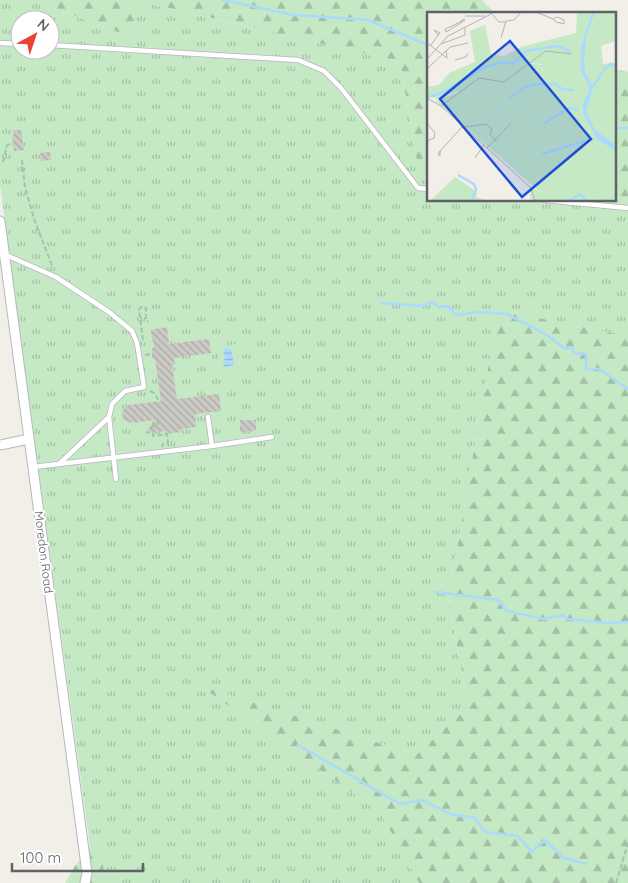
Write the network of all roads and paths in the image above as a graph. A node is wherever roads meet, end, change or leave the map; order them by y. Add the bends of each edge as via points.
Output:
1 (60, 47) edge
2 (13, 144) dead end
3 (22, 160) dead end
4 (3, 162) dead end
5 (427, 189) edge
6 (554, 201) edge
7 (628, 208) edge
8 (0, 221) edge
9 (2, 244) edge
10 (4, 255) junction
11 (56, 277) junction
12 (148, 322) dead end
13 (144, 346) dead end
14 (152, 354) dead end
15 (142, 355) dead end
16 (148, 391) dead end
17 (159, 401) dead end
18 (109, 417) junction
19 (208, 417) dead end
20 (162, 418) dead end
21 (152, 428) dead end
22 (153, 433) dead end
23 (272, 437) dead end
24 (29, 439) junction
25 (0, 446) edge
26 (212, 446) junction
27 (162, 452) junction
28 (113, 458) junction
29 (59, 464) junction
30 (33, 467) junction
31 (116, 479) dead end
32 (628, 843) edge
33 (85, 883) edge
34 (616, 883) edge

1 - 5 lane via 298,60 324,71 341,88 418,188
2 - 4 path via 8,144
3 - 11 path via 34,219
6 - 7 lane
8 - 9 street, Moredon Road
9 - 10 street, Moredon Road
10 - 11 lane
10 - 24 street, Moredon Road
11 - 18 lane via 124,324 132,331 137,343 144,387 122,393 112,404
12 - 13 path via 146,308 141,306
14 - 15 path
16 - 17 path via 154,393
18 - 28 lane
18 - 29 lane
19 - 26 lane
20 - 21 path
22 - 27 path via 153,436 166,434 168,443 163,444
23 - 26 lane
24 - 25 street
24 - 30 street, Moredon Road
26 - 27 lane
27 - 28 lane
28 - 29 lane
28 - 31 lane
29 - 30 lane
30 - 33 street, Moredon Road via 87,873
32 - 34 path

